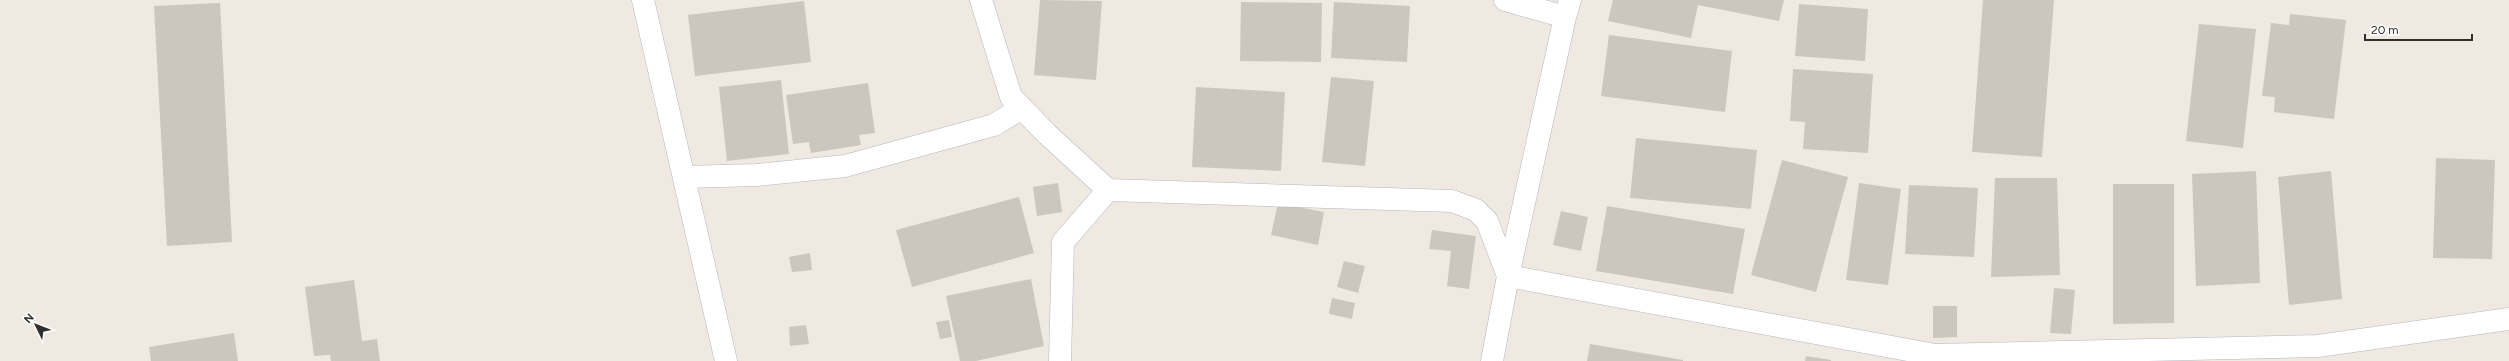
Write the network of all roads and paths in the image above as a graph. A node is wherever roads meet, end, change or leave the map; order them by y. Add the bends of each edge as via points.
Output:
1 (643, 0) edge
2 (982, 0) edge
3 (1505, 0) edge
4 (1567, 8) edge
5 (1022, 108) junction
6 (684, 178) junction
7 (1108, 190) junction
8 (1508, 276) junction
9 (2509, 319) edge
10 (2192, 355) edge
11 (726, 361) edge
12 (1060, 361) edge
13 (1492, 361) edge

1 - 6 street
2 - 5 street via 1012,97
3 - 4 street
4 - 8 street
5 - 6 street via 994,125 845,166 757,175
5 - 7 street
6 - 11 street
7 - 8 street via 1452,201 1476,210 1487,221
7 - 12 street via 1063,242
8 - 10 street via 1935,355
8 - 13 street
9 - 10 street via 2318,346

